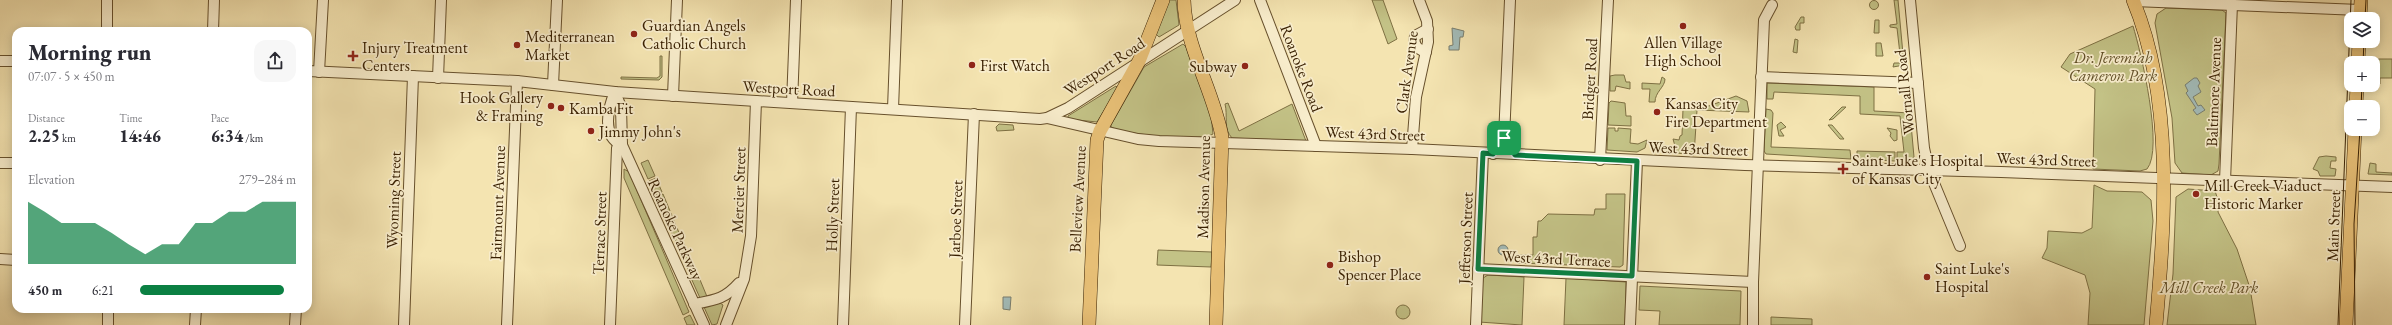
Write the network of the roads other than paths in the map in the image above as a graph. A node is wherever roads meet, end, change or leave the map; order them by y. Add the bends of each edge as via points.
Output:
1 (107, 0) edge
2 (214, 0) edge
3 (323, 0) edge
4 (441, 0) edge
5 (557, 0) edge
6 (677, 0) edge
7 (796, 0) edge
8 (897, 0) edge
9 (1184, 0) edge
10 (1235, 0) edge
11 (1260, 0) edge
12 (1419, 0) edge
13 (1510, 0) edge
14 (1608, 0) edge
15 (1910, 0) edge
16 (2133, 0) edge
17 (1159, 2) edge
18 (2236, 3) edge
19 (1772, 5) dead end
20 (2360, 10) edge
21 (107, 27) edge
22 (213, 27) edge
23 (1188, 30) junction
24 (0, 61) edge
25 (12, 61) edge
26 (1139, 61) junction
27 (312, 71) edge
28 (319, 72) junction
29 (413, 76) junction
30 (1761, 77) junction
31 (438, 78) junction
32 (517, 81) junction
33 (1918, 83) junction
34 (553, 85) junction
35 (616, 92) junction
36 (673, 96) junction
37 (756, 101) junction
38 (792, 103) junction
39 (851, 107) junction
40 (893, 109) junction
41 (974, 114) junction
42 (1046, 118) junction
43 (1100, 130) junction
44 (2355, 136) edge
45 (1504, 138) junction
46 (1222, 143) junction
47 (622, 145) junction
48 (1316, 146) junction
49 (1412, 150) junction
50 (1488, 154) junction
51 (1515, 155) junction
52 (1600, 160) junction
53 (1637, 161) junction
54 (0, 163) edge
55 (12, 163) edge
56 (1757, 166) junction
57 (1929, 171) junction
58 (2164, 178) junction
59 (2224, 181) junction
60 (2352, 186) junction
61 (2392, 187) edge
62 (1960, 246) dead end
63 (0, 259) edge
64 (12, 260) edge
65 (1478, 269) junction
66 (1632, 276) junction
67 (744, 279) junction
68 (1753, 282) junction
69 (694, 304) junction
70 (108, 313) edge
71 (196, 313) edge
72 (296, 313) edge
73 (108, 325) edge
74 (195, 325) edge
75 (295, 325) edge
76 (404, 325) edge
77 (507, 325) edge
78 (610, 325) edge
79 (704, 325) edge
80 (726, 325) edge
81 (842, 325) edge
82 (965, 325) edge
83 (1089, 325) edge
84 (1216, 325) edge
85 (1476, 325) edge
86 (1630, 325) edge
87 (1753, 325) edge
88 (2156, 325) edge
89 (2346, 325) edge

1 - 21 street
2 - 22 street
3 - 28 street
4 - 31 street
5 - 34 street
6 - 36 street
7 - 38 street
8 - 40 street
9 - 23 main road, Madison Avenue
10 - 23 street, Westport Road
11 - 48 street, Roanoke Road
12 - 49 street, Clark Avenue via 1428,29 1415,36 1414,42 1426,52 1416,97
13 - 45 street
14 - 52 street, Bridger Road
15 - 33 street, Wornall Road
16 - 18 street
16 - 58 main road via 2143,24 2154,76
17 - 26 main road, Belleview Avenue
18 - 20 street
18 - 59 street, Baltimore Avenue
19 - 30 street via 1764,20
23 - 26 street, Westport Road
23 - 46 main road, Madison Avenue via 1219,118
24 - 25 street
26 - 42 street, Westport Road via 1068,108
26 - 43 main road, Belleview Avenue
27 - 28 street, Westport Road
28 - 29 street, Westport Road
29 - 31 street, Westport Road
29 - 76 street, Wyoming Street
30 - 33 street
30 - 56 street
31 - 32 street, Westport Road
32 - 34 street, Westport Road
32 - 77 street, Fairmount Avenue
33 - 57 street, Wornall Road via 1924,148
34 - 35 street, Westport Road
35 - 36 street, Westport Road
35 - 47 street, Roanoke Parkway via 621,107
36 - 37 street, Westport Road
37 - 38 street, Westport Road
37 - 67 street, Mercier Street via 752,236
38 - 39 street, Westport Road
39 - 40 street, Westport Road
39 - 81 street, Holly Street
40 - 41 street, Westport Road
41 - 42 street, Westport Road
41 - 82 street, Jarboe Street
42 - 43 street, West 43rd Street
43 - 46 street, West 43rd Street via 1138,139
43 - 83 main road, Belleview Avenue via 1094,155
44 - 60 main road, Main Street
45 - 50 street
45 - 51 street
46 - 48 street, West 43rd Street
46 - 84 main road, Madison Avenue
47 - 69 street, Roanoke Parkway
47 - 78 street, Terrace Street via 617,148
48 - 49 street, West 43rd Street
49 - 50 street, West 43rd Street
50 - 51 street, West 43rd Street
50 - 65 street, Jefferson Street
51 - 52 street, West 43rd Street
52 - 53 street, West 43rd Street
53 - 56 street, West 43rd Street
53 - 66 street
54 - 55 street
56 - 57 street, West 43rd Street
56 - 68 street
57 - 58 street, West 43rd Street
57 - 62 street, Wornall Road
58 - 59 street, West 43rd Street
58 - 88 main road via 2162,256
59 - 60 street, West 43rd Street
60 - 61 street, West 43rd Street
60 - 89 main road, Main Street
63 - 64 street
65 - 66 street, West 43rd Terrace
65 - 85 street, Jefferson Street
66 - 68 street, West 43rd Terrace
66 - 86 street
67 - 69 street via 729,294
67 - 80 street, Mercier Street
68 - 87 street
69 - 79 street, Roanoke Parkway
70 - 73 street
71 - 74 street
72 - 75 street

